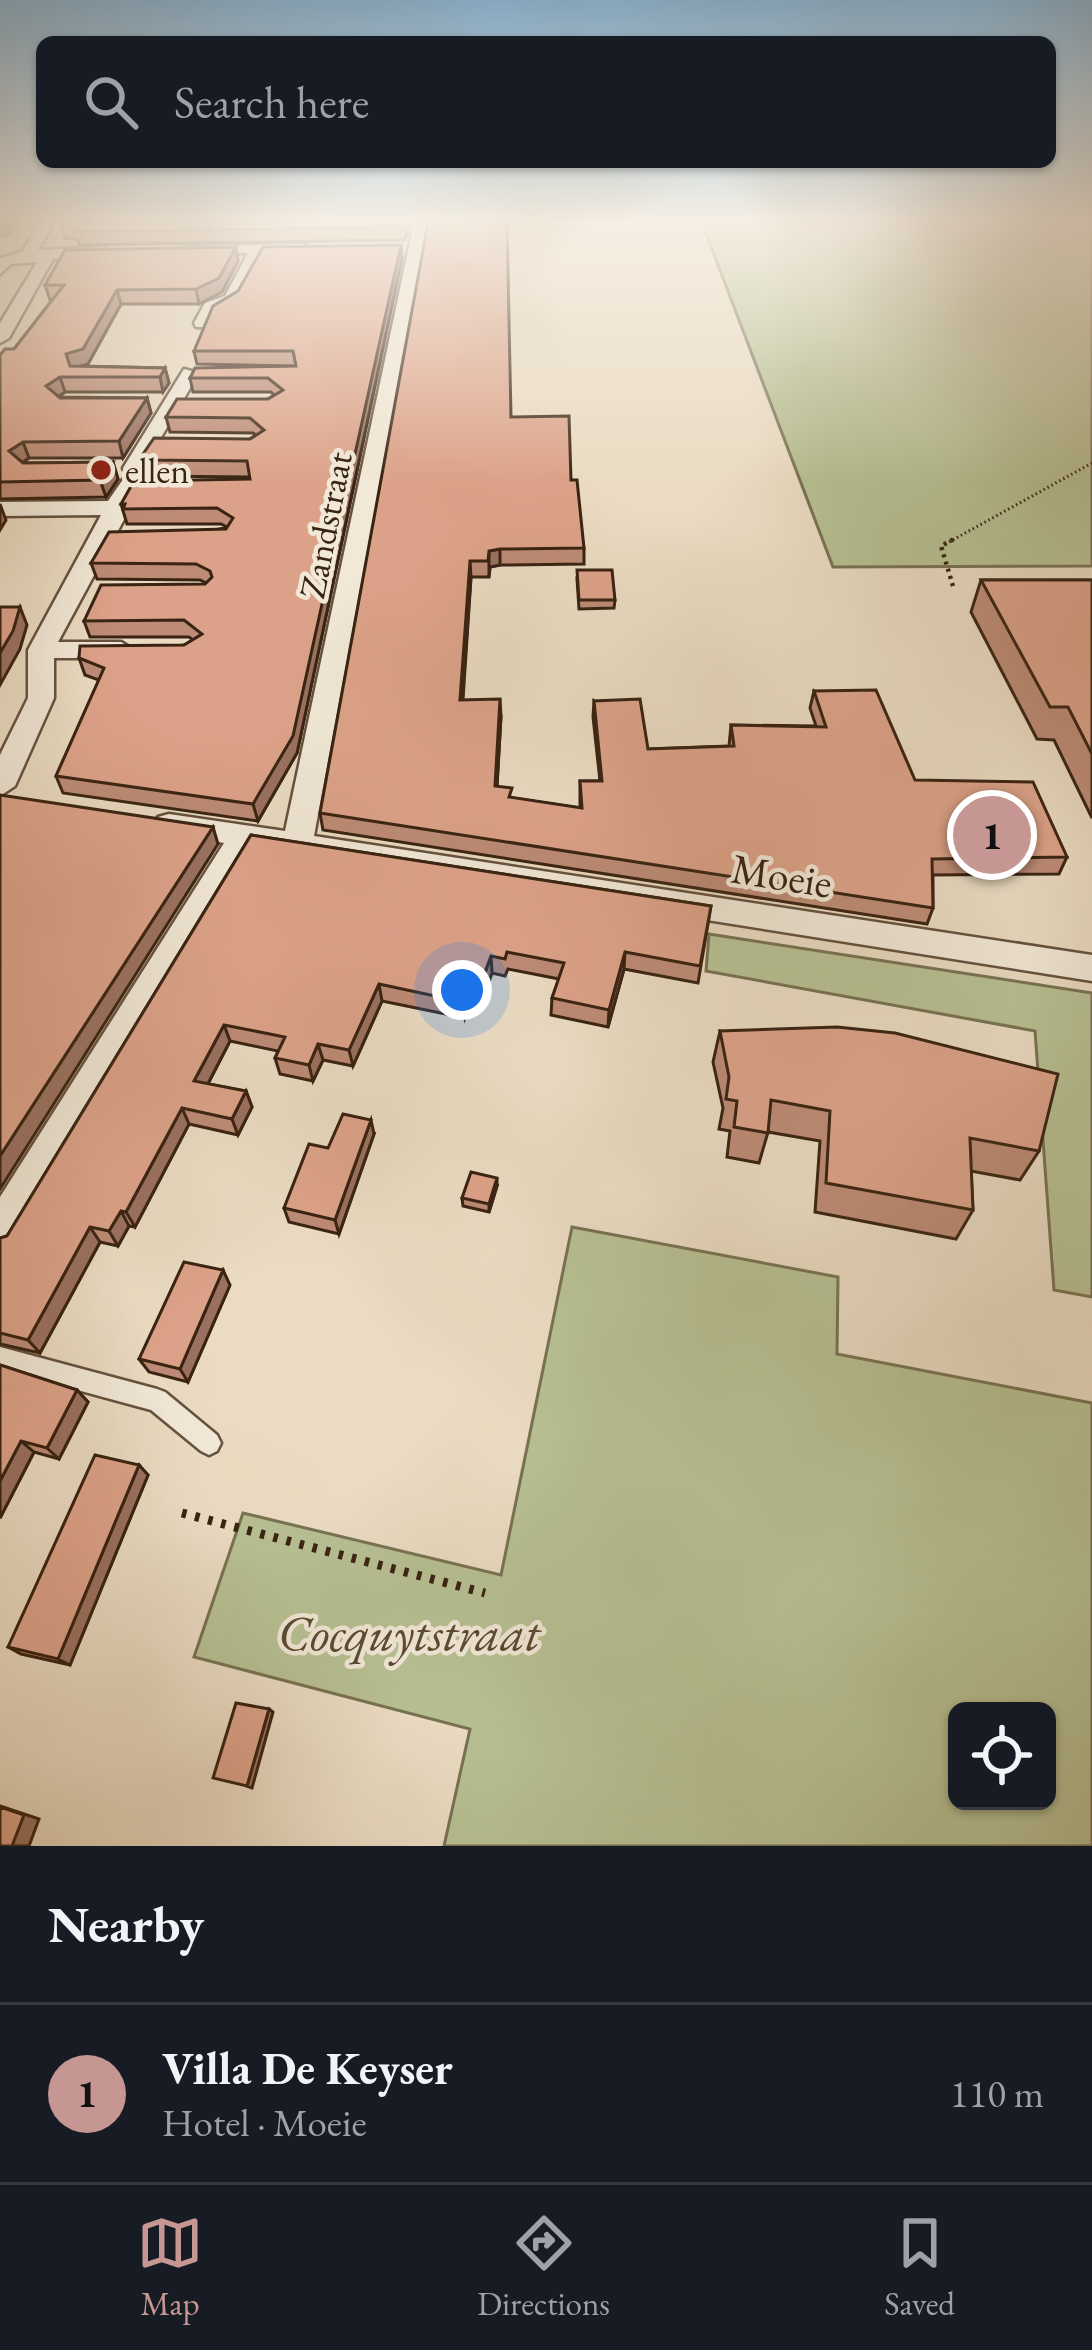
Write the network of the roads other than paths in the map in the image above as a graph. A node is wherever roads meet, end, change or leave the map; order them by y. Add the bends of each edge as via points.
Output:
1 (17, 309) edge
2 (210, 309) edge
3 (397, 309) edge
4 (202, 323) edge
5 (0, 338) edge
6 (189, 373) edge
7 (116, 508) junction
8 (0, 509) edge
9 (41, 650) junction
10 (147, 650) edge
11 (7, 795) edge
12 (134, 818) edge
13 (244, 835) junction
14 (298, 841) junction
15 (1092, 968) edge
16 (0, 1234) edge
17 (0, 1358) edge
18 (209, 1443) dead end

1 - 5 street
2 - 4 street
3 - 14 street, Zandstraat
6 - 7 street via 159,442
7 - 8 street
7 - 9 street via 111,536
9 - 10 street
9 - 11 street via 41,698
12 - 13 street, Moeie
13 - 14 street, Moeie
13 - 16 street
14 - 15 street, Moeie
17 - 18 lane via 157,1400

